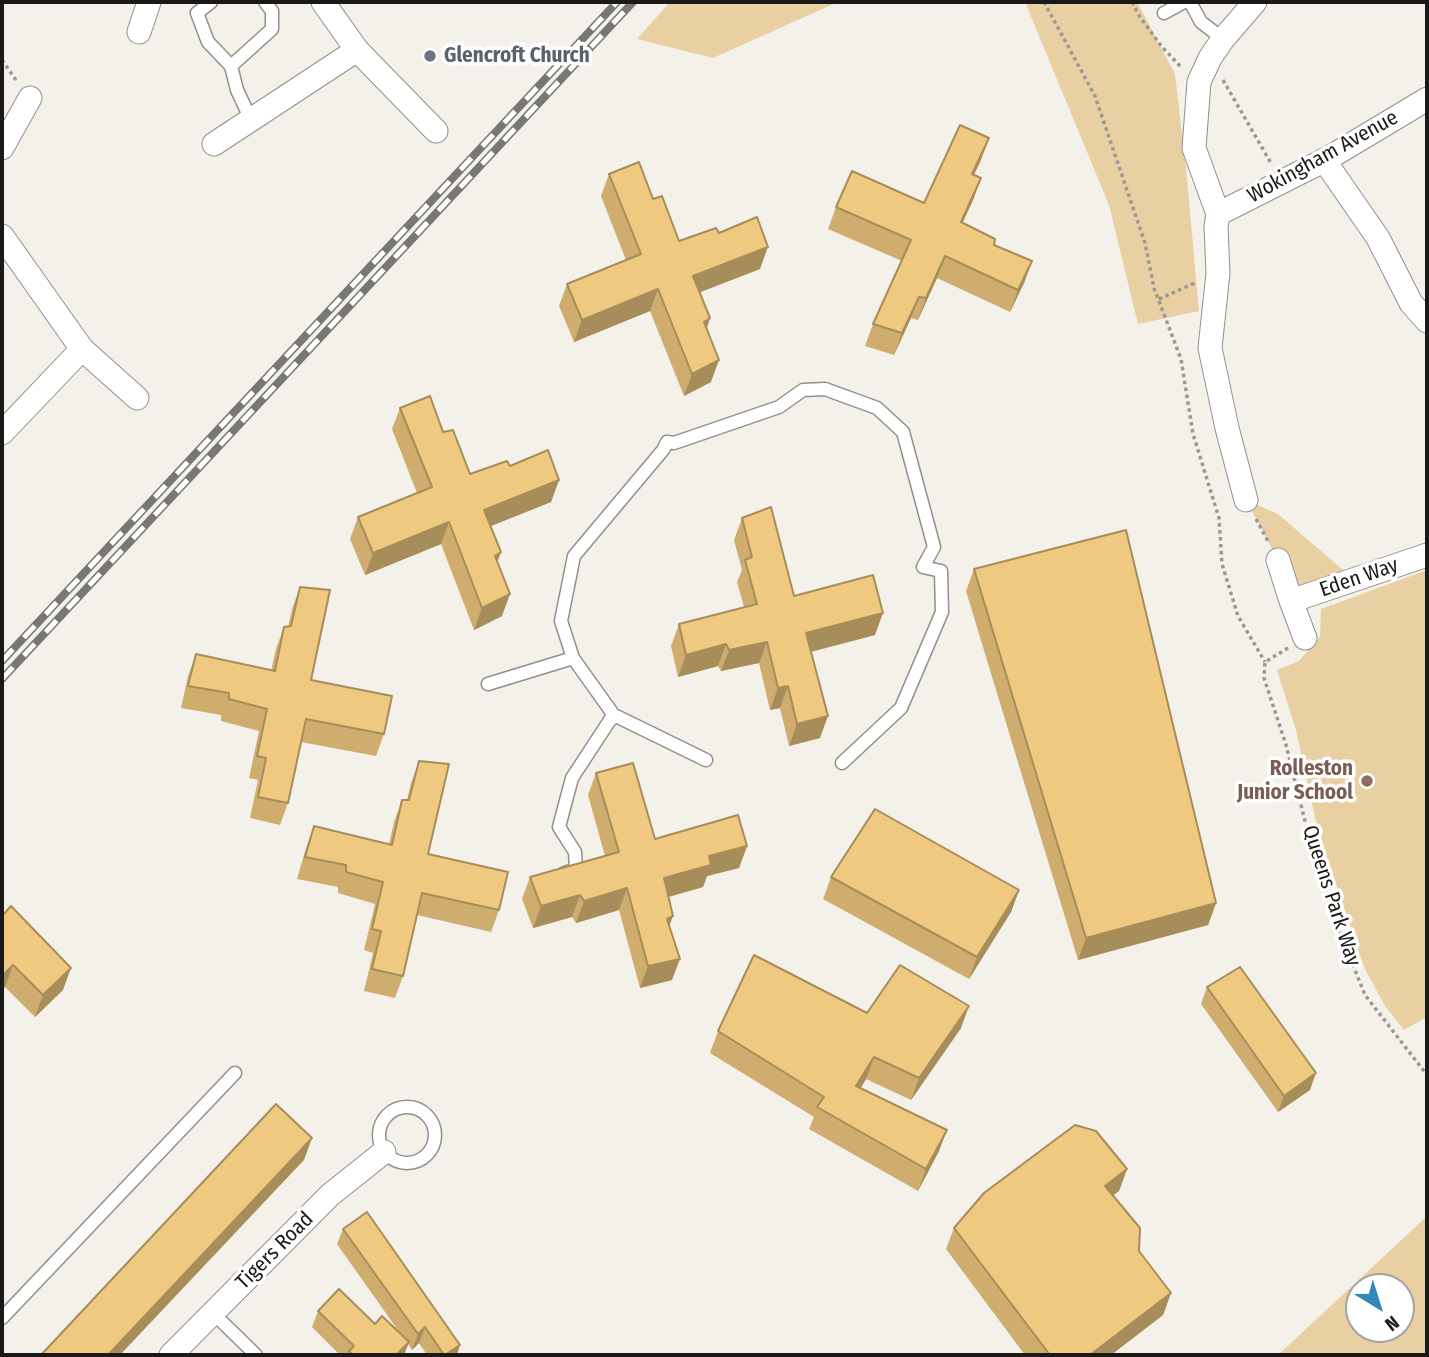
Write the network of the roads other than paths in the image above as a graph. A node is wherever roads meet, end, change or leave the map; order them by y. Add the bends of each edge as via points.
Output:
1 (149, 2) edge
2 (211, 2) edge
3 (265, 2) edge
4 (323, 2) edge
5 (1184, 2) edge
6 (1190, 2) edge
7 (1255, 2) edge
8 (1164, 13) dead end
9 (139, 32) dead end
10 (1217, 49) junction
11 (357, 50) junction
12 (232, 66) junction
13 (30, 98) road end
14 (1427, 99) edge
15 (251, 120) junction
16 (436, 131) dead end
17 (214, 144) dead end
18 (2, 148) edge
19 (1324, 160) junction
20 (1217, 214) junction
21 (2, 236) edge
22 (1427, 321) edge
23 (82, 349) junction
24 (137, 398) dead end
25 (2, 433) edge
26 (1246, 500) road end
27 (1427, 555) edge
28 (1278, 560) road end
29 (1291, 601) junction
30 (1305, 638) road end
31 (573, 658) junction
32 (488, 684) dead end
33 (610, 720) junction
34 (706, 760) dead end
35 (842, 764) dead end
36 (555, 877) edge
37 (235, 1073) dead end
38 (384, 1152) junction
39 (213, 1313) junction
40 (2, 1318) edge
41 (171, 1355) edge
42 (256, 1355) edge

1 - 9 street
2 - 12 lane via 197,13 208,43
3 - 12 lane via 272,10 272,29
4 - 11 street
5 - 8 lane
6 - 10 lane
7 - 10 street
10 - 20 street via 1199,82 1194,148
11 - 15 street
11 - 16 street
12 - 15 lane
13 - 18 street
14 - 19 street, Wokingham Avenue
15 - 17 street
19 - 20 street, Wokingham Avenue
19 - 22 street via 1378,238 1411,303
20 - 26 street via 1218,273 1210,348
21 - 23 street
23 - 24 street
23 - 25 street
27 - 29 street, Eden Way
28 - 29 street, Eden Way
29 - 30 street, Eden Way
31 - 32 lane
31 - 33 lane via 613,714
31 - 35 lane via 561,621 574,556 667,442 779,407 803,390 825,388 877,408 904,432 934,547 923,567 941,571 942,612 901,708
33 - 34 lane via 616,716
33 - 36 lane via 572,778 559,827 575,852 576,869
37 - 40 lane
38 - 38 lane via 398,1163 424,1158 436,1135 429,1117 413,1107 386,1116 379,1134
38 - 39 street, Tigers Road via 330,1195
39 - 41 street, Tigers Road
39 - 42 lane

